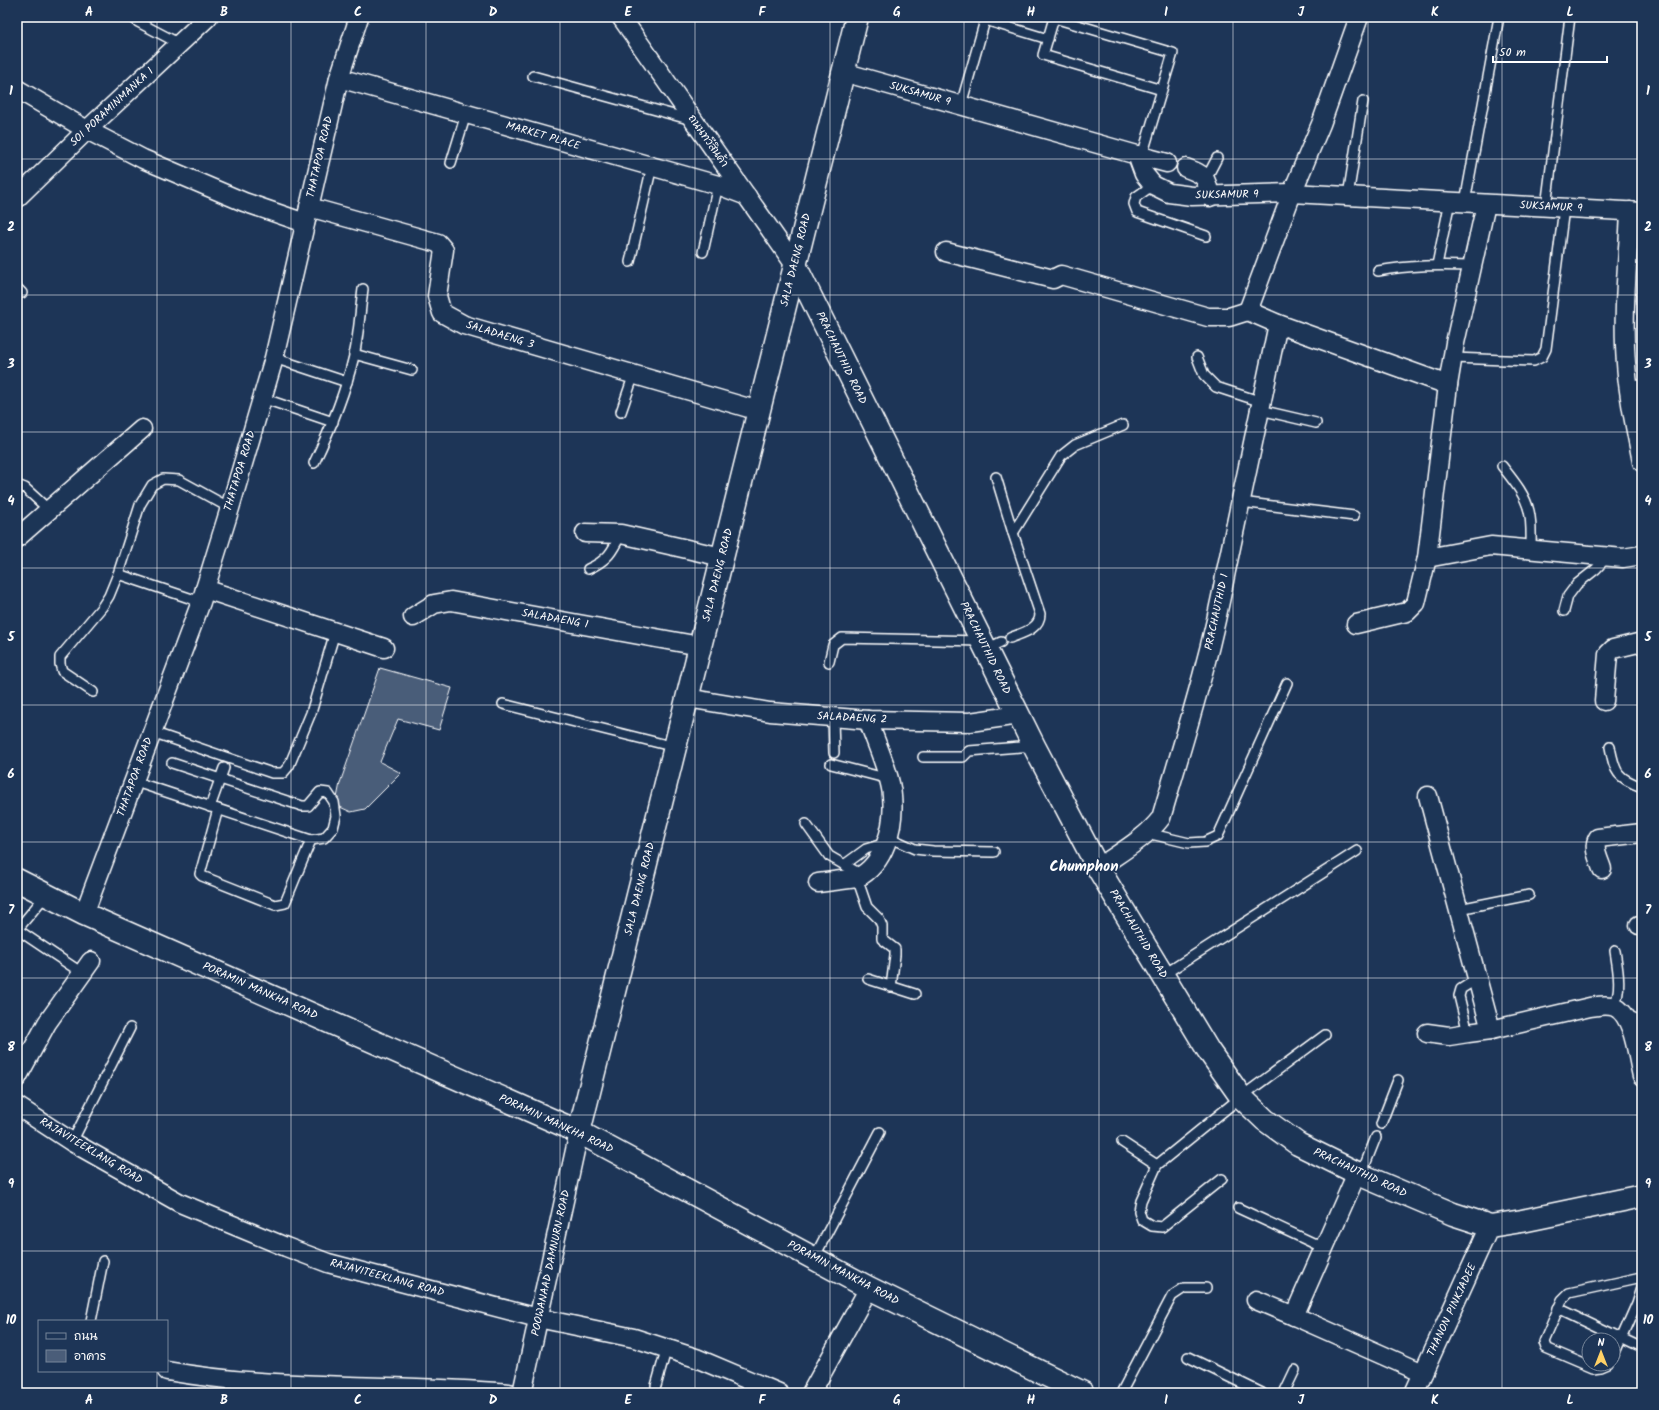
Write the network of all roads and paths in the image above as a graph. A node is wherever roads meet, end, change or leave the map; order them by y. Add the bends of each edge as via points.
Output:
1 (132, 17) edge
2 (208, 17) edge
3 (359, 17) edge
4 (621, 17) edge
5 (857, 17) edge
6 (1359, 17) edge
7 (1499, 17) edge
8 (1570, 17) edge
9 (985, 19) edge
10 (1048, 39) junction
11 (180, 44) junction
12 (844, 72) junction
13 (533, 76) dead end
14 (339, 78) junction
15 (17, 89) edge
16 (1162, 90) junction
17 (1363, 101) dead end
18 (960, 106) junction
19 (466, 114) junction
20 (693, 120) junction
21 (87, 130) junction
22 (1140, 156) junction
23 (1217, 158) dead end
24 (451, 163) dead end
25 (1167, 163) dead end
26 (652, 166) junction
27 (1186, 168) dead end
28 (1206, 179) junction
29 (1153, 184) junction
30 (718, 185) junction
31 (20, 191) edge
32 (1292, 193) junction
33 (747, 196) junction
34 (1348, 196) junction
35 (1210, 197) junction
36 (1458, 202) junction
37 (1486, 204) junction
38 (1546, 207) junction
39 (1564, 208) junction
40 (1636, 212) edge
41 (307, 215) junction
42 (1206, 236) dead end
43 (703, 252) dead end
44 (946, 252) dead end
45 (630, 262) dead end
46 (1437, 264) junction
47 (795, 265) junction
48 (1472, 266) junction
49 (1378, 271) dead end
50 (363, 289) dead end
51 (1248, 311) junction
52 (1278, 324) junction
53 (354, 354) junction
54 (1197, 357) dead end
55 (274, 358) junction
56 (1453, 358) junction
57 (412, 370) dead end
58 (634, 374) junction
59 (347, 382) junction
60 (1448, 385) junction
61 (1635, 385) edge
62 (262, 398) junction
63 (1261, 406) junction
64 (759, 411) junction
65 (621, 412) dead end
66 (333, 422) junction
67 (1316, 423) dead end
68 (1123, 425) dead end
69 (142, 429) dead end
70 (1642, 462) edge
71 (314, 463) dead end
72 (1502, 466) dead end
73 (996, 477) dead end
74 (17, 485) edge
75 (1240, 502) junction
76 (230, 508) junction
77 (49, 510) junction
78 (1354, 516) dead end
79 (585, 533) dead end
80 (1013, 533) junction
81 (621, 534) junction
82 (17, 538) edge
83 (1532, 549) junction
84 (1642, 555) edge
85 (722, 557) junction
86 (1607, 557) junction
87 (1428, 558) junction
88 (588, 569) dead end
89 (118, 574) junction
90 (203, 596) junction
91 (1564, 611) dead end
92 (413, 617) dead end
93 (1356, 624) dead end
94 (335, 632) junction
95 (1642, 642) edge
96 (995, 643) junction
97 (700, 646) junction
98 (384, 648) dead end
99 (829, 662) dead end
100 (1287, 683) dead end
101 (93, 692) dead end
102 (687, 698) junction
103 (1604, 701) dead end
104 (503, 704) dead end
105 (1019, 715) junction
106 (833, 718) junction
107 (868, 720) junction
108 (152, 732) junction
109 (1034, 746) junction
110 (675, 747) junction
111 (1610, 747) dead end
112 (834, 753) dead end
113 (923, 757) dead end
114 (172, 763) dead end
115 (831, 764) dead end
116 (224, 768) dead end
117 (220, 779) junction
118 (889, 779) junction
119 (133, 781) junction
120 (1642, 787) edge
121 (1428, 796) dead end
122 (214, 808) junction
123 (806, 824) dead end
124 (1146, 833) junction
125 (1642, 833) edge
126 (311, 840) junction
127 (887, 840) junction
128 (1357, 851) dead end
129 (994, 852) dead end
130 (844, 865) junction
131 (1098, 868) junction
132 (1602, 869) dead end
133 (859, 877) junction
134 (17, 880) edge
135 (818, 883) dead end
136 (46, 895) junction
137 (1529, 895) dead end
138 (1459, 909) junction
139 (84, 914) junction
140 (17, 930) edge
141 (1616, 951) dead end
142 (87, 967) joint
143 (1163, 975) junction
144 (1477, 979) junction
145 (868, 980) dead end
146 (891, 987) junction
147 (915, 994) dead end
148 (1620, 1011) junction
149 (1642, 1021) edge
150 (130, 1028) dead end
151 (1491, 1030) junction
152 (1427, 1033) dead end
153 (1468, 1033) junction
154 (1326, 1036) dead end
155 (1642, 1076) edge
156 (17, 1078) edge
157 (1398, 1080) dead end
158 (1241, 1097) junction
159 (17, 1106) edge
160 (1381, 1124) dead end
161 (579, 1132) junction
162 (880, 1132) dead end
163 (1376, 1136) dead end
164 (72, 1142) junction
165 (1122, 1142) dead end
166 (1157, 1165) junction
167 (1359, 1174) junction
168 (1222, 1179) dead end
169 (1642, 1196) edge
170 (1238, 1208) dead end
171 (1490, 1226) junction
172 (1324, 1248) junction
173 (814, 1258) junction
174 (103, 1261) dead end
175 (1642, 1277) edge
176 (1642, 1287) edge
177 (869, 1288) junction
178 (1206, 1288) dead end
179 (1256, 1300) dead end
180 (1640, 1303) edge
181 (1558, 1308) junction
182 (1294, 1316) junction
183 (538, 1318) junction
184 (91, 1320) edge
185 (1622, 1339) junction
186 (667, 1348) junction
187 (1642, 1348) edge
188 (1188, 1357) dead end
189 (1581, 1363) edge
190 (1295, 1370) dead end
191 (168, 1371) edge
192 (1423, 1372) junction
193 (656, 1386) dead end
194 (284, 1388) edge
195 (395, 1390) edge
196 (509, 1393) edge
197 (522, 1393) edge
198 (779, 1393) edge
199 (811, 1393) edge
200 (1083, 1393) edge
201 (1120, 1393) edge
202 (1262, 1393) edge
203 (1284, 1393) edge
204 (1414, 1393) edge

1 - 11 lane
2 - 11 street, SOI PORAMINMANKA 1
3 - 14 street, THATAPOA ROAD
4 - 20 street, ถนนทวีสินค้า
5 - 12 street, SALA DAENG ROAD
6 - 32 street via 1322,124
7 - 36 lane
8 - 38 lane
9 - 10 lane
9 - 18 lane
10 - 16 lane via 1043,55
10 - 16 lane via 1054,18 1173,53
11 - 21 street, SOI PORAMINMANKA 1
12 - 18 street, SUKSAMUR 9
12 - 47 street, SALA DAENG ROAD
13 - 20 lane
14 - 19 street, MARKET PLACE
14 - 41 street, THATAPOA ROAD
15 - 21 street, SALADAENG 3
16 - 22 lane
17 - 34 lane
18 - 22 street, SUKSAMUR 9
19 - 24 lane
19 - 26 street, MARKET PLACE
20 - 33 street, ถนนทวีสินค้า
21 - 31 street, SOI PORAMINMANKA 1
21 - 41 street, SALADAENG 3 via 143,159 244,202
22 - 25 street
22 - 29 street, SUKSAMUR 9 via 1144,174
23 - 28 lane
26 - 30 street, MARKET PLACE
26 - 45 lane
27 - 28 street via 1202,174
28 - 35 street
29 - 35 street, SUKSAMUR 9 via 1169,193
29 - 42 lane via 1136,197 1134,204 1137,212
30 - 33 street, MARKET PLACE
30 - 43 lane
32 - 34 street, SUKSAMUR 9
32 - 35 street, SUKSAMUR 9
32 - 51 street
33 - 47 street, ถนนทวีสินค้า
34 - 36 street, SUKSAMUR 9
36 - 37 street, SUKSAMUR 9
36 - 46 lane
37 - 38 street, SUKSAMUR 9
37 - 48 street
38 - 39 street, SUKSAMUR 9
39 - 40 street, SUKSAMUR 9
39 - 56 lane via 1546,349 1542,357 1534,361
40 - 61 street via 1625,321 1626,364
41 - 55 street, THATAPOA ROAD
41 - 58 street, SALADAENG 3 via 438,243 444,250 437,296 442,313 464,325
44 - 51 street via 1053,280 1061,275 1208,317 1229,317
46 - 48 lane
46 - 49 lane
47 - 64 street, SALA DAENG ROAD
47 - 96 street, PRACHAUTHID ROAD
48 - 56 street
50 - 53 lane
51 - 52 street
52 - 60 street
52 - 63 street, PRACHAUTHID 1
53 - 57 lane
53 - 59 lane
54 - 63 lane via 1204,375 1216,387
55 - 59 lane
55 - 62 street, THATAPOA ROAD
56 - 60 street
58 - 64 street, SALADAENG 3
58 - 65 lane
59 - 66 lane
60 - 87 street
61 - 70 street
62 - 66 lane
62 - 76 street, THATAPOA ROAD
63 - 67 lane
63 - 75 street, PRACHAUTHID 1
64 - 85 street, SALA DAENG ROAD
66 - 71 lane
68 - 80 lane via 1075,445 1061,456
69 - 77 street
72 - 83 lane via 1523,495 1529,512
73 - 80 lane
74 - 77 lane via 25,488
75 - 78 lane
75 - 124 street, PRACHAUTHID 1 via 1208,657 1161,818
76 - 89 lane via 179,480 163,479 152,485 140,505
76 - 90 street, THATAPOA ROAD
77 - 82 street
79 - 81 street
80 - 96 lane via 1040,620 1037,625
81 - 85 street
81 - 88 lane via 602,563
83 - 86 street
83 - 87 street via 1491,546
84 - 86 street
85 - 97 street, SALA DAENG ROAD
86 - 91 lane via 1577,584 1568,596
87 - 93 street via 1416,603 1407,612
89 - 90 lane
89 - 101 lane via 102,608 60,657 62,670
90 - 94 street
90 - 108 street, THATAPOA ROAD
92 - 97 street, SALADAENG 1 via 434,604 452,601
94 - 98 street
94 - 108 lane via 311,713 289,766 283,773 272,773
95 - 103 street via 1614,649 1608,654
96 - 99 lane via 842,638 834,645
96 - 105 street, PRACHAUTHID ROAD
97 - 102 street, SALA DAENG ROAD
100 - 124 lane via 1218,836 1205,842 1189,843
102 - 106 street, SALADAENG 2 via 770,712
102 - 110 street, SALA DAENG ROAD
104 - 110 lane
105 - 107 street, SALADAENG 2 via 970,722
105 - 109 street, PRACHAUTHID ROAD
106 - 107 street, SALADAENG 2
106 - 112 lane
107 - 118 street
108 - 119 street, THATAPOA ROAD
109 - 113 lane via 969,751 963,757
109 - 131 street, PRACHAUTHID ROAD
110 - 161 street, SALA DAENG ROAD
111 - 120 lane via 1618,775
114 - 117 lane
115 - 118 lane
116 - 117 lane
117 - 122 lane
117 - 126 lane via 302,806 308,806 320,792 328,793 334,802 336,816 333,828 324,838
118 - 127 street via 892,810
119 - 122 lane
119 - 139 street, THATAPOA ROAD
121 - 138 street
122 - 126 lane
122 - 126 lane via 200,874 275,904 285,903
123 - 130 lane via 829,856
124 - 131 street, PRACHAUTHID 1
125 - 132 street via 1598,838 1595,850
127 - 129 lane via 915,849
127 - 130 lane via 866,849
127 - 133 street via 876,863
128 - 143 lane
130 - 133 lane
131 - 143 street, PRACHAUTHID ROAD
133 - 135 street
133 - 146 lane via 867,907 882,926 882,939 895,949
134 - 136 street, PORAMIN MANKHA ROAD
136 - 139 street, PORAMIN MANKHA ROAD
136 - 140 lane
137 - 138 lane
138 - 144 street
139 - 161 street, PORAMIN MANKHA ROAD
140 - 142 lane
141 - 148 lane
142 - 156 street via 47,1023
143 - 158 street, PRACHAUTHID ROAD via 1208,1050
144 - 151 street
144 - 153 lane via 1461,989 1459,996
145 - 146 lane
146 - 147 lane
148 - 149 lane
148 - 151 street via 1604,1005 1590,1007
148 - 155 street via 1630,1023
150 - 164 lane
151 - 153 street
152 - 153 street via 1448,1036
154 - 158 lane
157 - 160 lane
158 - 166 lane
158 - 167 street, PRACHAUTHID ROAD via 1265,1120 1298,1144
159 - 164 street, RAJAVITEEKLANG ROAD
161 - 173 street, PORAMIN MANKHA ROAD
161 - 183 street, POOWANAAD DAMNURN ROAD
162 - 173 lane
163 - 167 lane
164 - 183 street, RAJAVITEEKLANG ROAD via 180,1203 328,1263
165 - 166 lane
166 - 168 lane via 1139,1211 1142,1220 1152,1226 1162,1227
167 - 171 street, PRACHAUTHID ROAD via 1453,1214
167 - 172 street
169 - 171 street, PRACHAUTHID ROAD
170 - 172 lane
171 - 192 street, THANON PINKJADEE
172 - 182 street
173 - 177 street, PORAMIN MANKHA ROAD
174 - 184 lane
175 - 181 lane via 1569,1293
176 - 180 lane
177 - 199 street
177 - 200 street, PORAMIN MANKHA ROAD
178 - 201 lane via 1184,1288 1172,1296
179 - 182 street
180 - 185 lane
181 - 185 lane
181 - 189 lane via 1544,1342 1546,1348
182 - 192 street
183 - 186 street, RAJAVITEEKLANG ROAD via 634,1338
183 - 197 street, POOWANAAD DAMNURN ROAD
185 - 187 lane
186 - 193 lane
186 - 198 street, RAJAVITEEKLANG ROAD
188 - 202 lane
190 - 203 lane
191 - 194 street
192 - 204 street, THANON PINKJADEE
194 - 195 street
195 - 196 street via 464,1389

